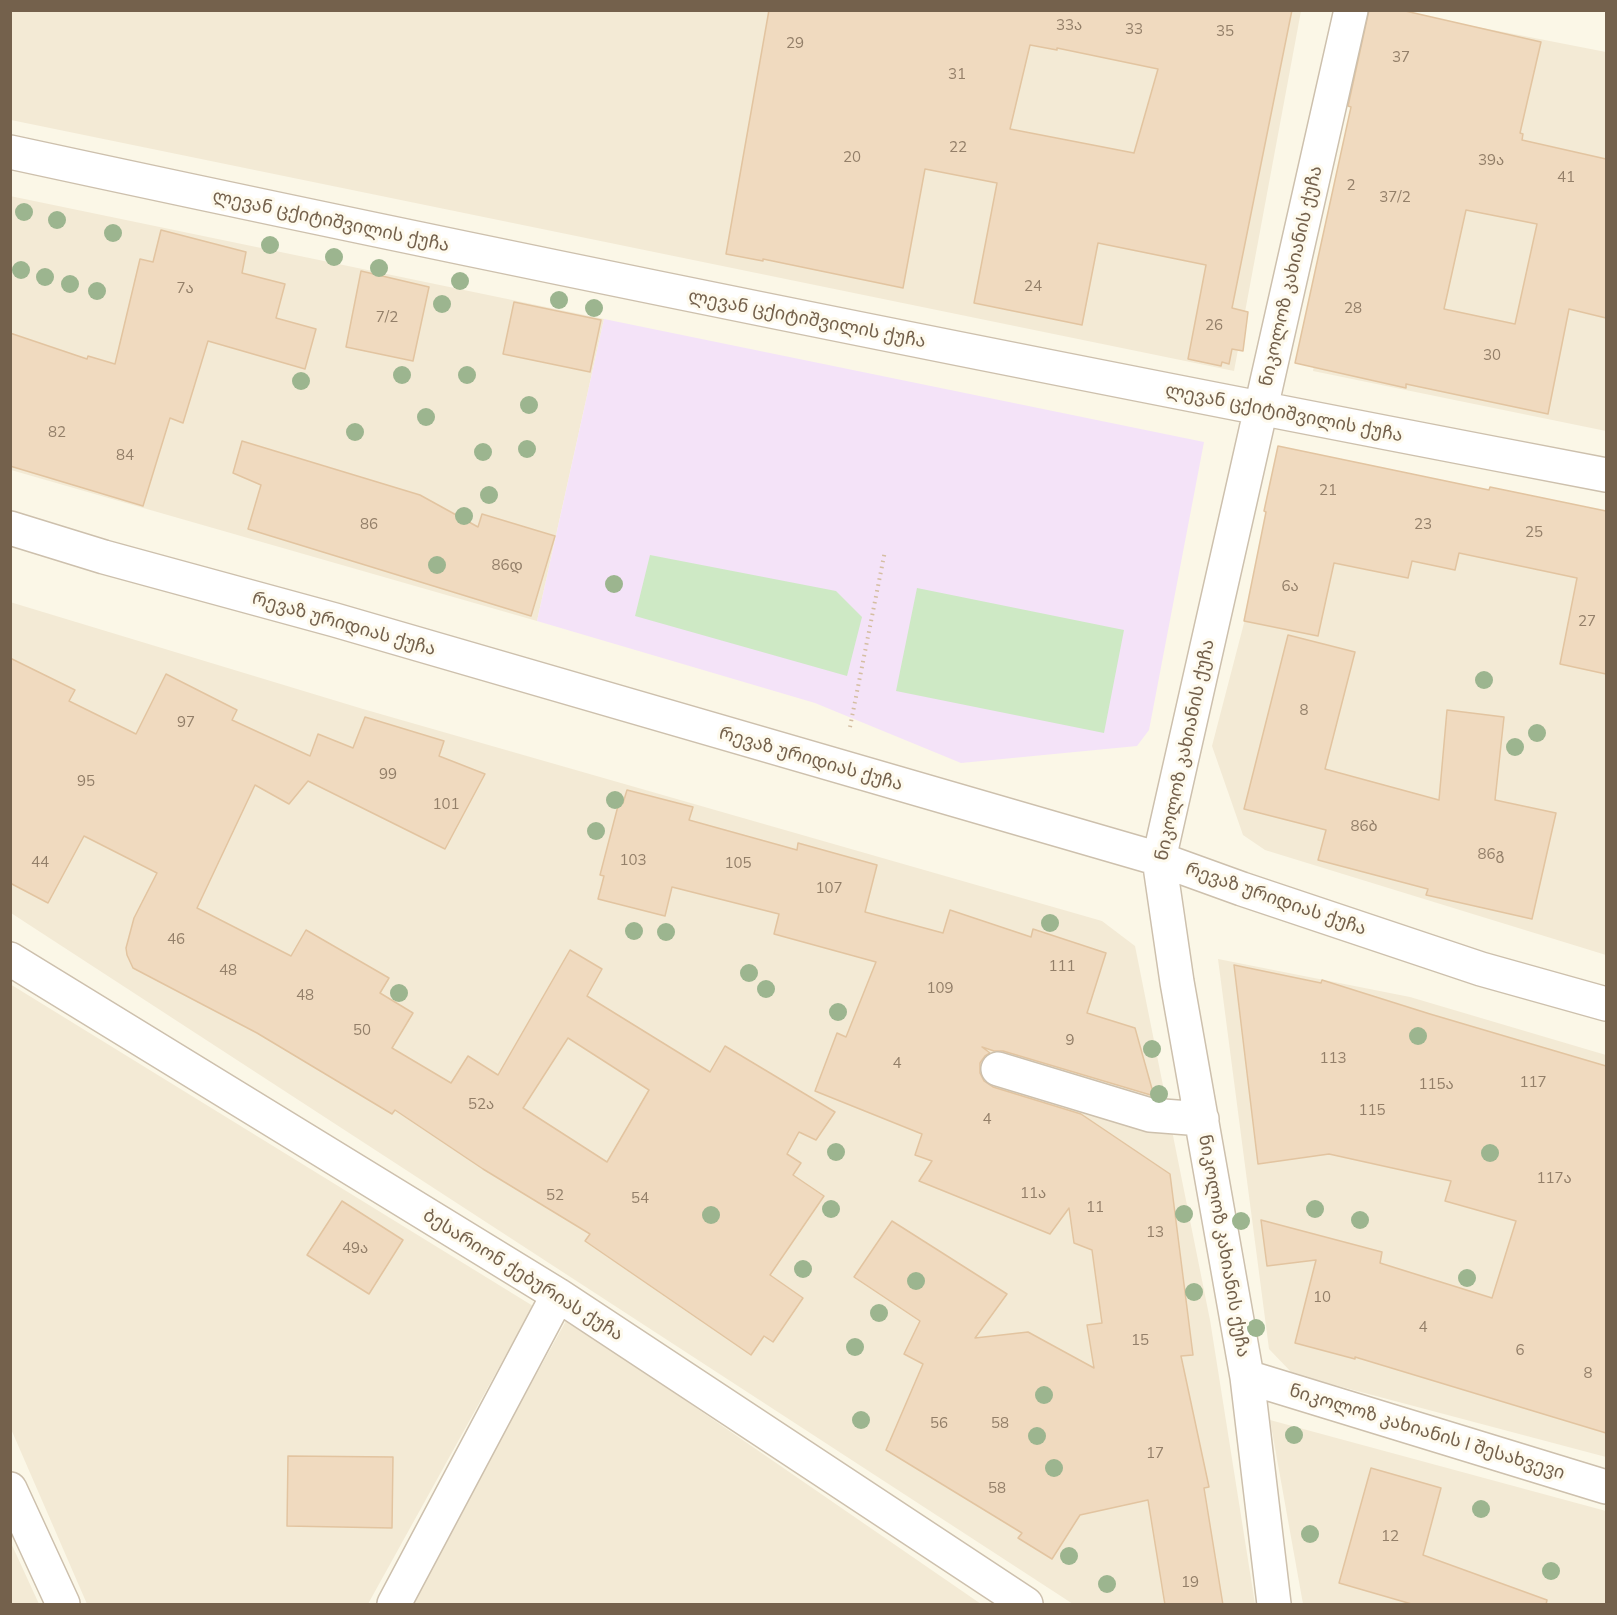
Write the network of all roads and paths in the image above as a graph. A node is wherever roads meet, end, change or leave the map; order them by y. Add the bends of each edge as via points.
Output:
1 (1351, 10) edge
2 (10, 152) edge
3 (1261, 409) junction
4 (1606, 475) edge
5 (10, 528) edge
6 (885, 551) dead end
7 (849, 728) dead end
8 (1159, 859) junction
9 (10, 959) edge
10 (1606, 1004) edge
11 (998, 1069) dead end
12 (1202, 1119) junction
13 (558, 1294) junction
14 (1247, 1377) junction
15 (1606, 1487) edge
16 (10, 1489) edge
17 (63, 1605) edge
18 (394, 1605) edge
19 (1026, 1605) edge
20 (1274, 1605) edge

1 - 3 street, ნიკოლოზ კახიანის ქუჩა
2 - 3 street, ლევან ცქიტიშვილის ქუჩა via 683,294
3 - 4 street, ლევან ცქიტიშვილის ქუჩა
3 - 8 street, ნიკოლოზ კახიანის ქუჩა
5 - 8 street, რევაზ ურიდიას ქუჩა
6 - 7 path
8 - 10 street, რევაზ ურიდიას ქუჩა via 1481,969
8 - 12 street, ნიკოლოზ კახიანის ქუჩა
9 - 13 street, ბესარიონ ქებურიას ქუჩა
11 - 12 street via 1150,1115
12 - 14 street, ნიკოლოზ კახიანის ქუჩა
13 - 18 street
13 - 19 street, ბესარიონ ქებურიას ქუჩა
14 - 15 street, ნიკოლოზ კახიანის I შესახვევი
14 - 20 street, ნიკოლოზ კახიანის ქუჩა
16 - 17 street

